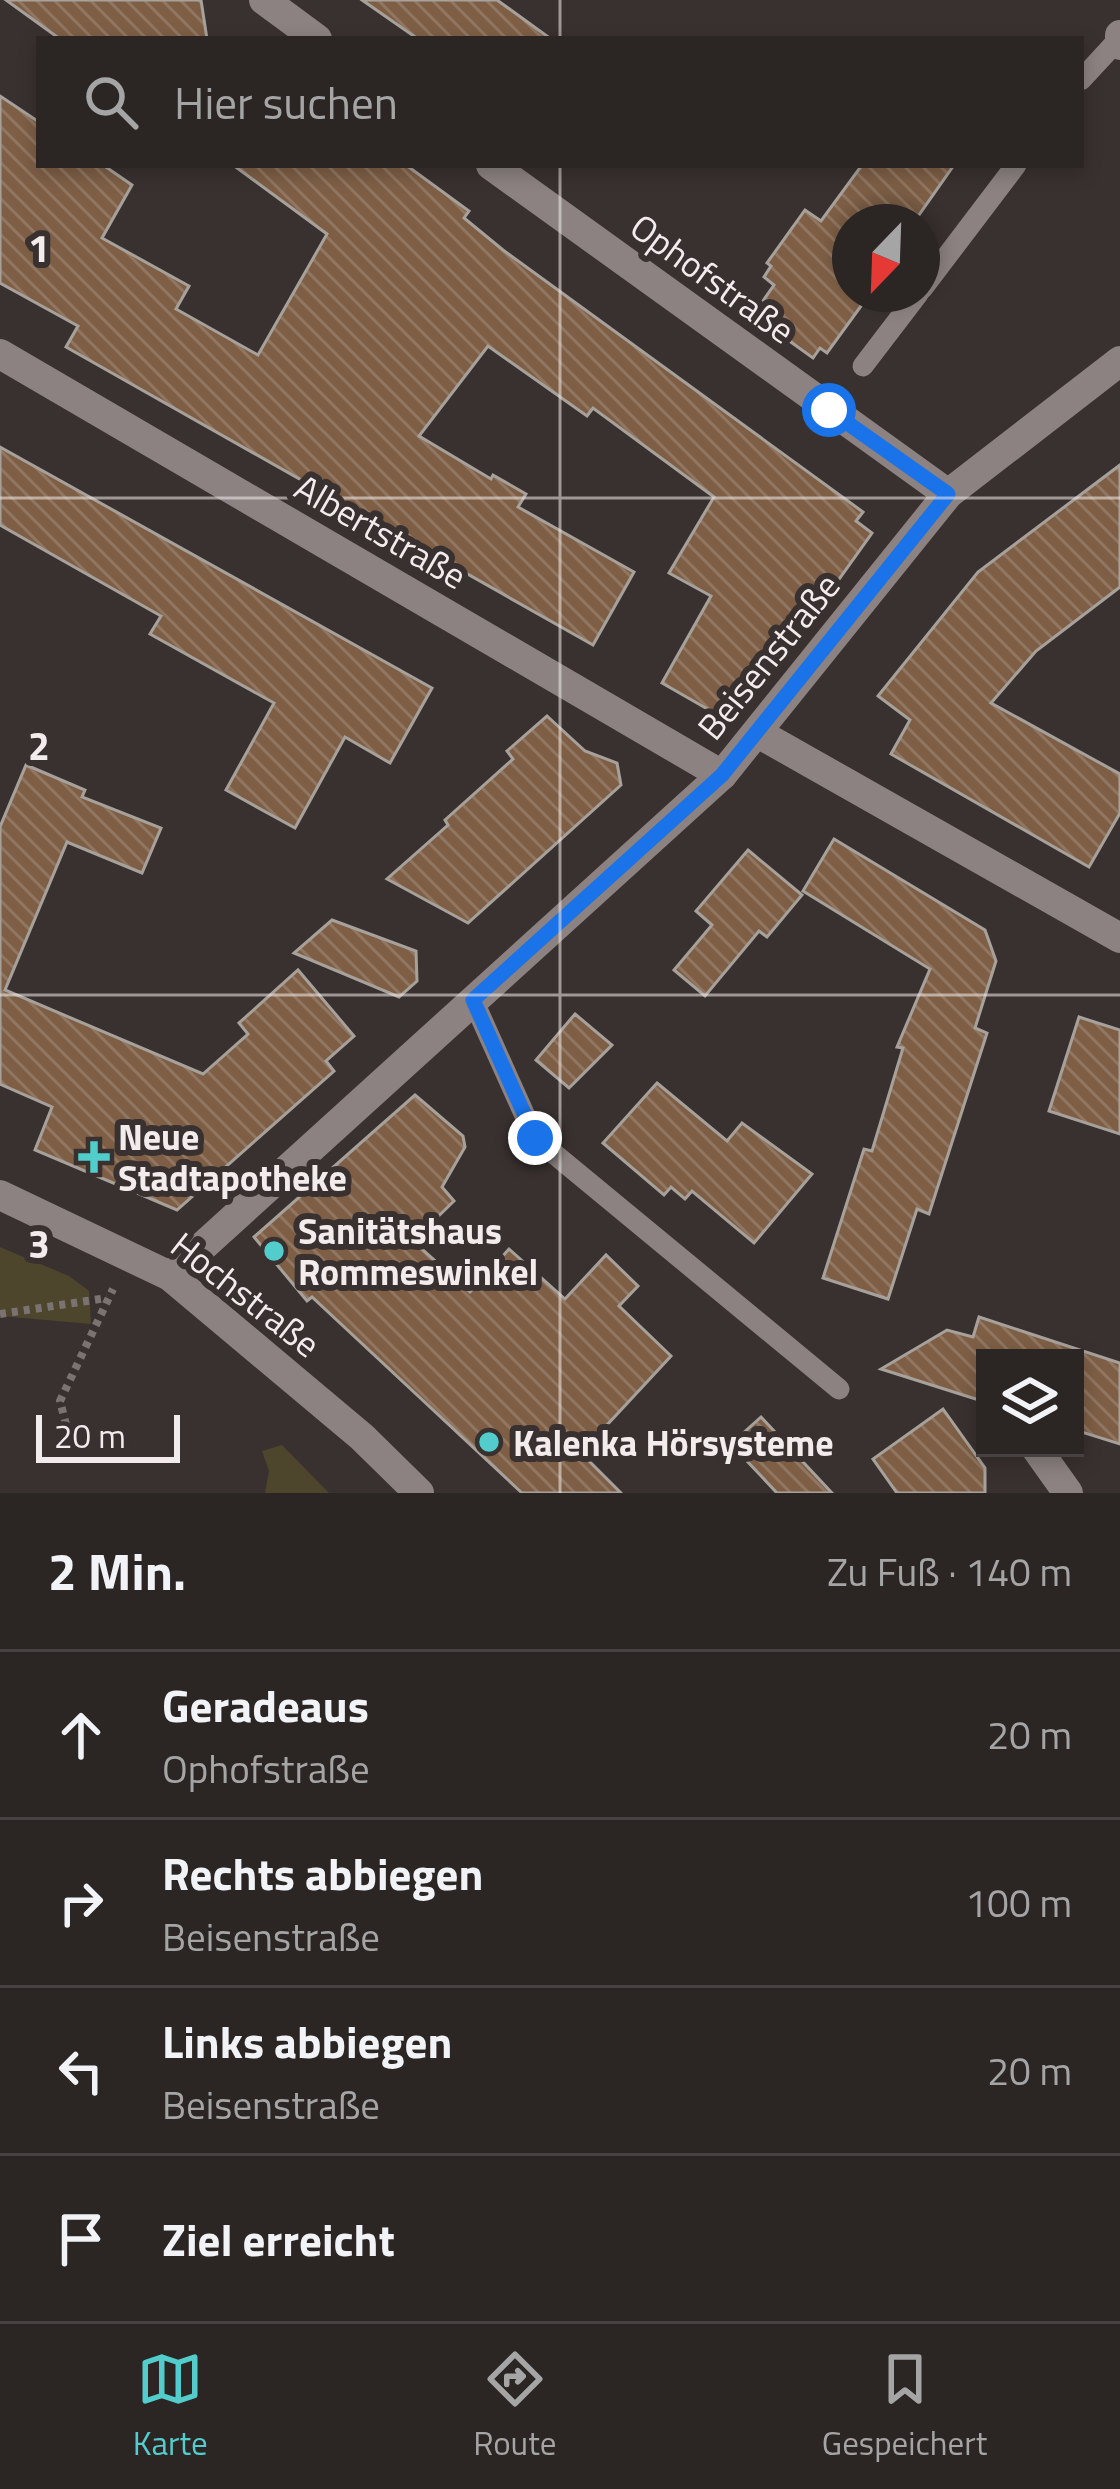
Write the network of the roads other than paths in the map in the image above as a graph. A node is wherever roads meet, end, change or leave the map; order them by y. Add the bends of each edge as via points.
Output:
1 (264, 0) edge
2 (313, 36) edge
3 (1119, 40) edge
4 (1084, 77) edge
5 (495, 168) edge
6 (1014, 168) edge
7 (940, 265) edge
8 (904, 312) edge
9 (0, 354) edge
10 (1120, 362) edge
11 (862, 367) dead end
12 (948, 494) junction
13 (758, 733) junction
14 (722, 775) junction
15 (1120, 938) edge
16 (473, 1000) junction
17 (0, 1196) edge
18 (170, 1276) junction
19 (839, 1389) dead end
20 (1042, 1457) edge
21 (419, 1493) edge
22 (1068, 1493) edge

1 - 2 street
3 - 4 lane
5 - 12 street, Ophofstraße
6 - 7 lane
8 - 11 lane
9 - 14 street, Albertstraße
10 - 12 street, Beisenstraße
12 - 13 street, Beisenstraße
13 - 14 street, Beisenstraße
13 - 15 street
14 - 16 street, Beisenstraße
16 - 18 street, Beisenstraße
16 - 19 lane via 535,1138
17 - 18 street, Hochstraße
18 - 21 street, Hochstraße
20 - 22 street

